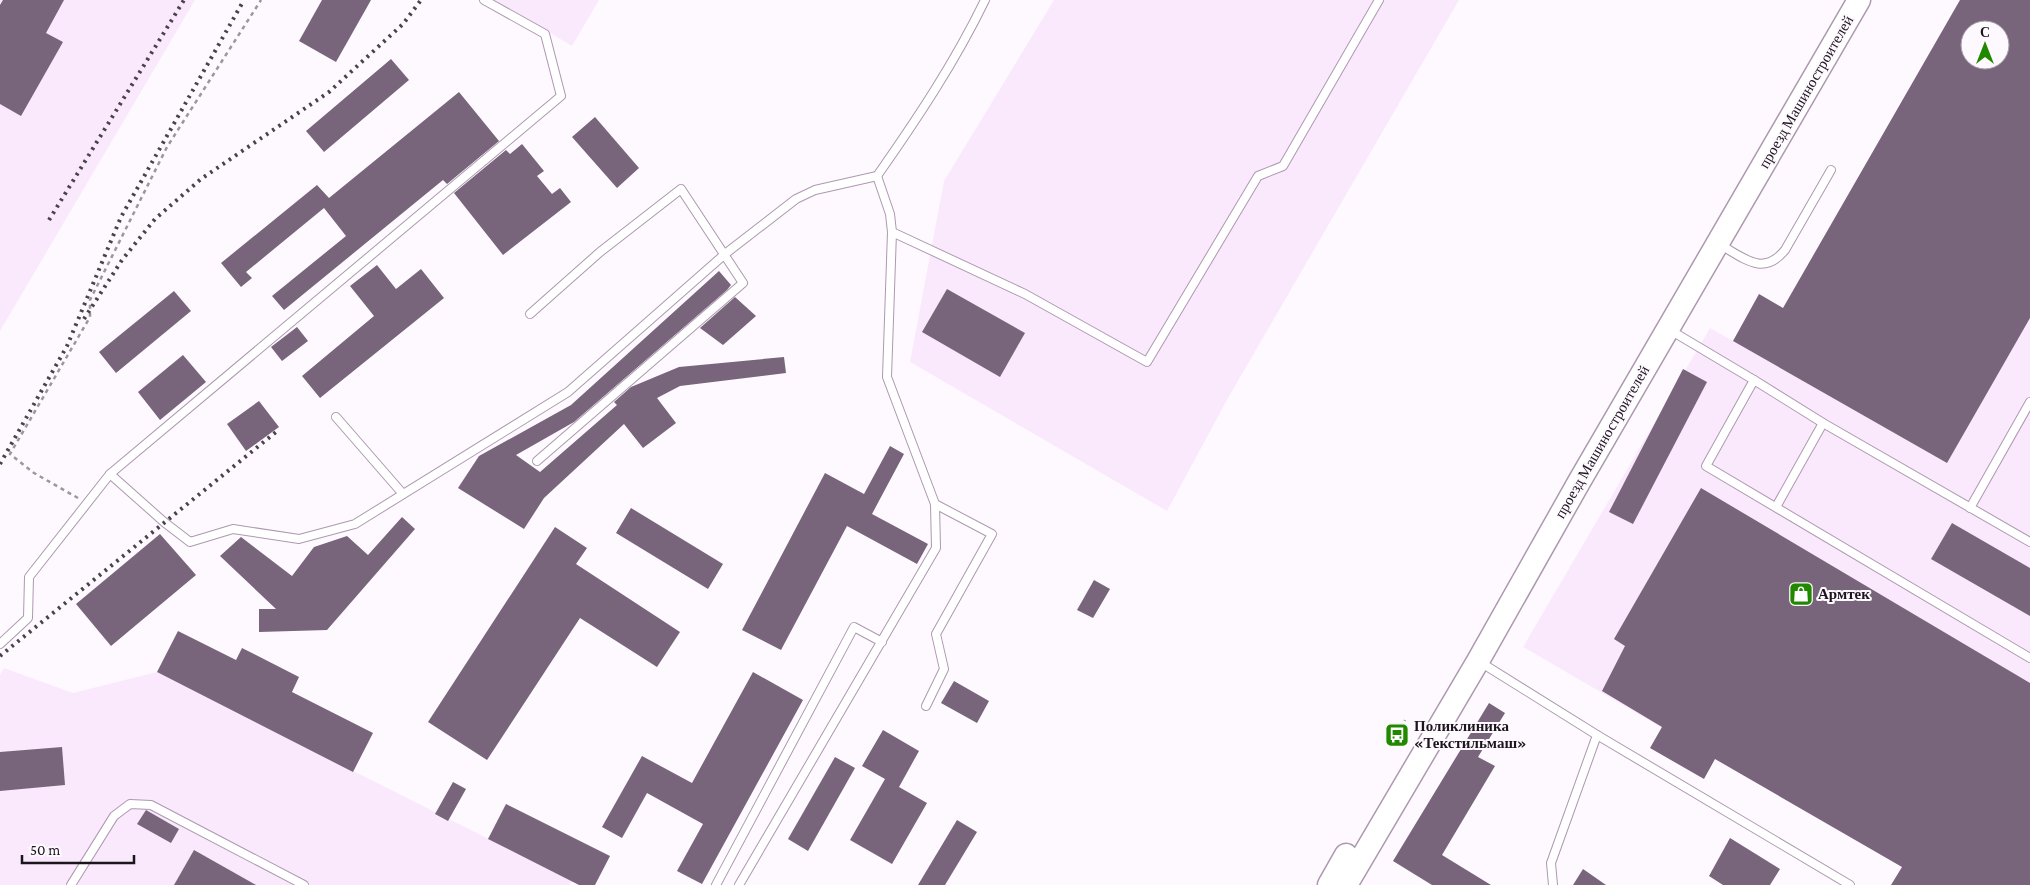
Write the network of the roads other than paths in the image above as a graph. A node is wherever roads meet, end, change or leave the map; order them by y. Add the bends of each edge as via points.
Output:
1 (484, 0) edge
2 (985, 0) edge
3 (1379, 0) edge
4 (1842, 0) edge
5 (1859, 0) edge
6 (1831, 170) dead end
7 (877, 176) junction
8 (892, 232) junction
9 (1718, 243) junction
10 (725, 254) junction
11 (530, 314) dead end
12 (1662, 325) junction
13 (1754, 380) junction
14 (2030, 402) edge
15 (336, 417) dead end
16 (1822, 422) junction
17 (536, 461) dead end
18 (110, 474) junction
19 (403, 494) junction
20 (935, 504) junction
21 (1776, 507) junction
22 (1970, 508) junction
23 (2030, 542) edge
24 (882, 642) junction
25 (0, 644) edge
26 (1471, 657) junction
27 (2030, 658) edge
28 (926, 706) dead end
29 (1597, 735) junction
30 (72, 885) edge
31 (304, 885) edge
32 (716, 885) edge
33 (739, 885) edge
34 (1329, 885) edge
35 (1346, 885) edge
36 (1553, 885) edge
37 (1850, 885) edge

1 - 18 lane via 545,34 561,96
2 - 7 lane via 925,108
3 - 8 lane via 1283,166 1258,176 1146,362 1024,294
4 - 12 main road, проезд Машиностроителей
5 - 9 main road, проезд Машиностроителей
6 - 9 lane via 1786,250 1777,260 1763,264 1751,262
7 - 8 lane via 890,214
7 - 10 lane via 814,190 796,199
8 - 20 lane via 888,377
9 - 12 main road, проезд Машиностроителей
10 - 11 lane via 681,189 600,252
10 - 17 lane via 743,283
10 - 19 lane via 568,392
12 - 13 lane
12 - 26 main road, проезд Машиностроителей
13 - 16 lane
13 - 21 lane via 1706,466
14 - 22 lane
15 - 19 lane
16 - 21 lane
16 - 22 lane
18 - 19 lane via 190,542 233,529 300,539 355,524
18 - 25 lane via 29,577 28,618
20 - 24 lane via 936,548
20 - 28 lane via 992,534 936,634 944,669
21 - 27 lane
22 - 23 lane
24 - 32 lane via 854,627
24 - 33 lane
26 - 29 lane
26 - 34 main road, проезд Машиностроителей
26 - 35 main road, проезд Машиностроителей
29 - 36 lane via 1551,863
29 - 37 lane
30 - 31 lane via 114,816 130,804 151,805

